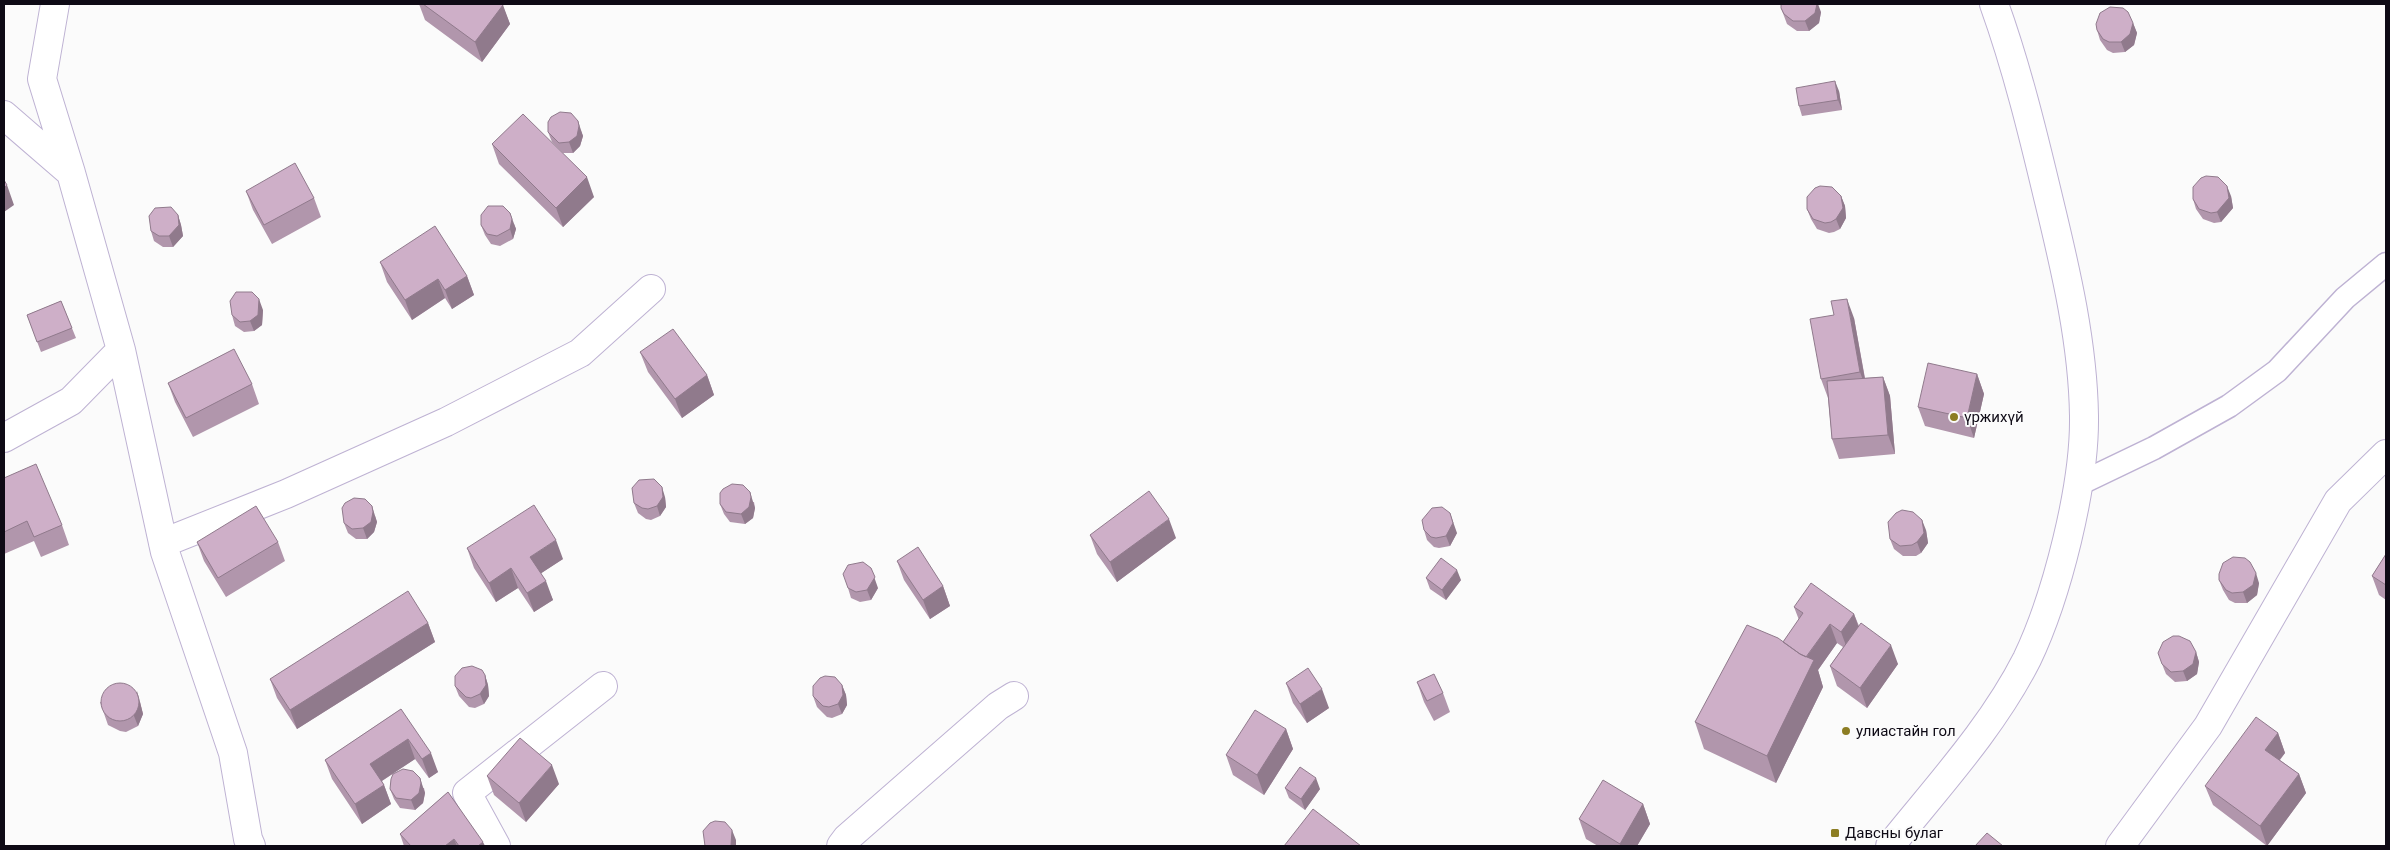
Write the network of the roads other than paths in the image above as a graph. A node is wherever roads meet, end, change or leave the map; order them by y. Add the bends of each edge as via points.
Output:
1 (55, 4) edge
2 (1994, 4) edge
3 (4, 115) edge
4 (71, 173) junction
5 (2386, 264) edge
6 (651, 289) dead end
7 (121, 350) junction
8 (4, 438) edge
9 (2386, 454) edge
10 (2079, 484) junction
11 (163, 543) junction
12 (602, 686) dead end
13 (1014, 696) dead end
14 (251, 846) edge
15 (496, 846) edge
16 (841, 846) edge
17 (1890, 846) edge
18 (2120, 846) edge

1 - 4 street via 42,79
2 - 10 street via 2027,110 2068,280 2084,417
3 - 4 street
4 - 7 street
5 - 10 lane via 2345,298 2277,371 2230,406
6 - 11 street via 580,353 563,362 446,422 286,494
7 - 8 street via 71,401
7 - 11 street
9 - 18 street via 2338,501 2208,726
10 - 17 street via 2046,613 2026,659 1994,715
11 - 14 street via 233,752
12 - 15 street via 467,793
13 - 16 street via 990,712

